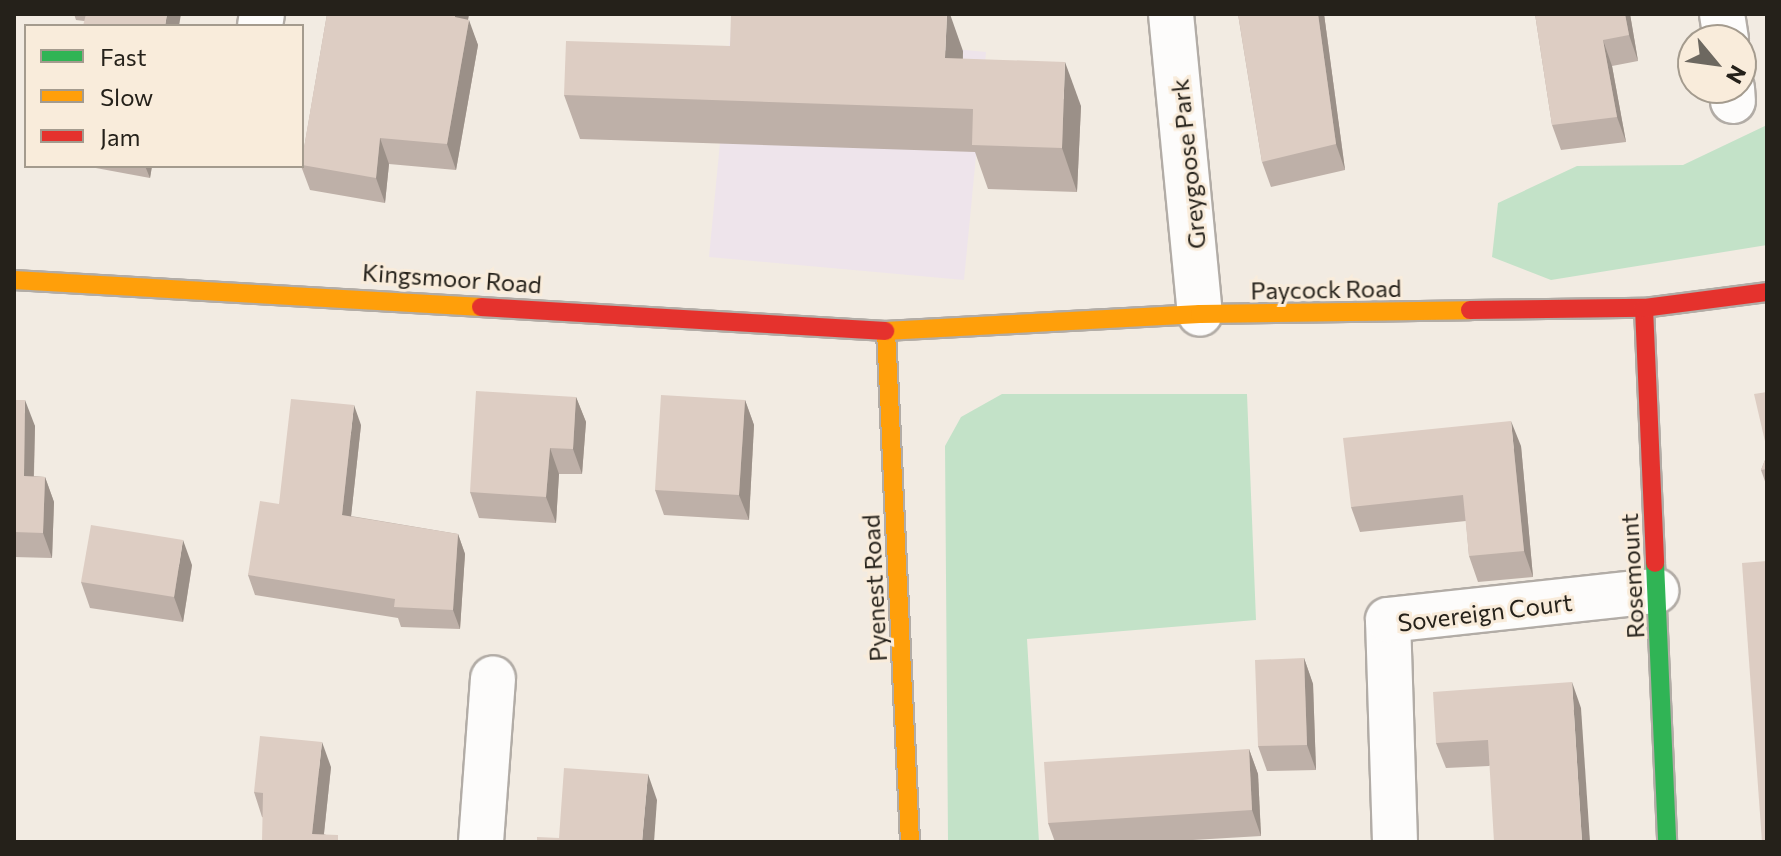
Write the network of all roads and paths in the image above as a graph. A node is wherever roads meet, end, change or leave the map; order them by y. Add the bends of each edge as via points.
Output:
1 (1171, 14) edge
2 (14, 280) edge
3 (1767, 292) edge
4 (1644, 308) junction
5 (1200, 314) junction
6 (886, 331) junction
7 (1656, 591) junction
8 (493, 678) dead end
9 (481, 842) edge
10 (910, 842) edge
11 (1395, 842) edge
12 (1667, 842) edge

1 - 5 street, Greygoose Park
2 - 6 street, Kingsmoor Road
3 - 4 street, Paycock Road
4 - 5 street, Paycock Road
4 - 7 street, Rosemount
5 - 6 street, Paycock Road
6 - 10 street, Pyenest Road
7 - 11 street, Sovereign Court via 1388,620
7 - 12 street, Rosemount
8 - 9 street

